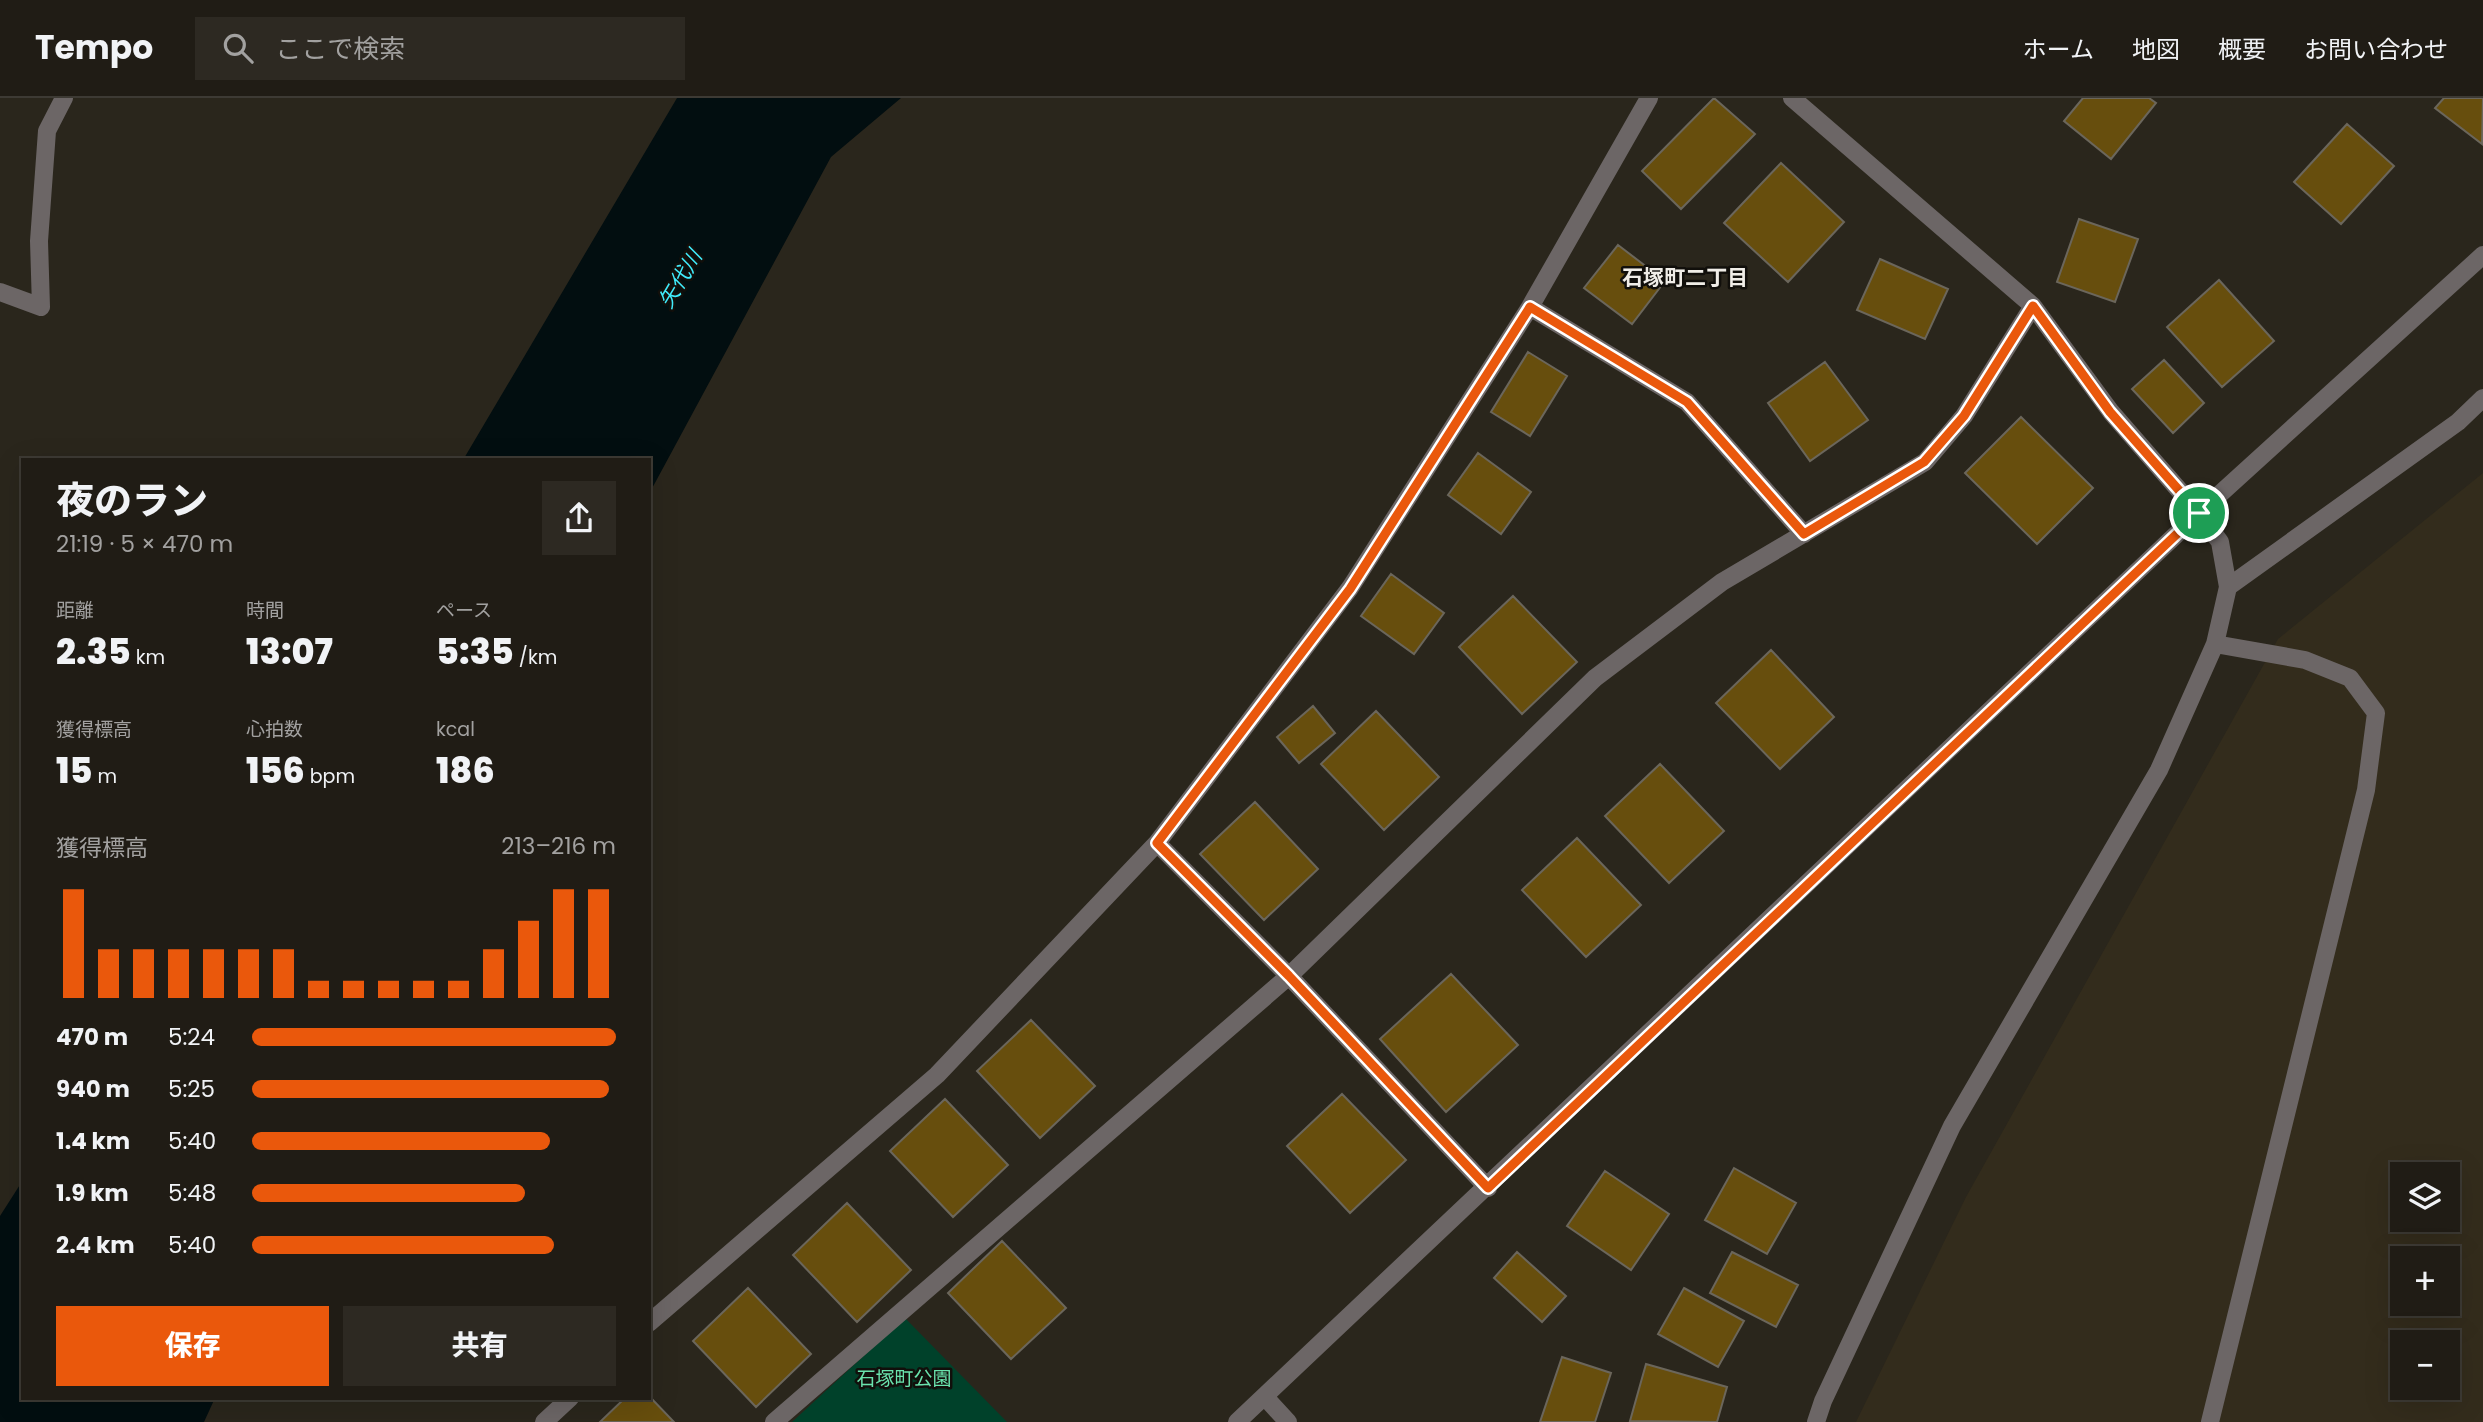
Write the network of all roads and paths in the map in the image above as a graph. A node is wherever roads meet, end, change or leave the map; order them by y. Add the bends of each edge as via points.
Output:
1 (64, 98) edge
2 (1649, 98) edge
3 (1792, 98) edge
4 (2483, 256) edge
5 (0, 292) edge
6 (2033, 306) junction
7 (1530, 307) junction
8 (2483, 398) edge
9 (2199, 513) junction
10 (1804, 534) junction
11 (2228, 587) junction
12 (2215, 645) junction
13 (1157, 843) junction
14 (1289, 976) junction
15 (1488, 1188) junction
16 (651, 1321) edge
17 (1265, 1397) junction
18 (568, 1400) edge
19 (544, 1422) edge
20 (774, 1422) edge
21 (1237, 1422) edge
22 (1288, 1422) edge
23 (1816, 1422) edge
24 (2210, 1422) edge

1 - 5 street via 47,131 39,241 41,307
2 - 7 street
3 - 6 street
4 - 9 street
6 - 9 street via 2110,412
6 - 10 street via 1964,416 1924,462
7 - 10 street via 1687,402
7 - 13 street via 1350,589
8 - 11 street via 2458,422
9 - 11 street via 2220,542
9 - 15 street
10 - 14 street via 1722,582 1595,678
11 - 12 street
12 - 23 street via 2159,770 1952,1126
12 - 24 street via 2305,660 2350,678 2376,713 2366,790
13 - 14 street
13 - 16 street via 937,1075
14 - 15 street
14 - 20 street
15 - 17 street
17 - 21 street
17 - 22 street
18 - 19 street

